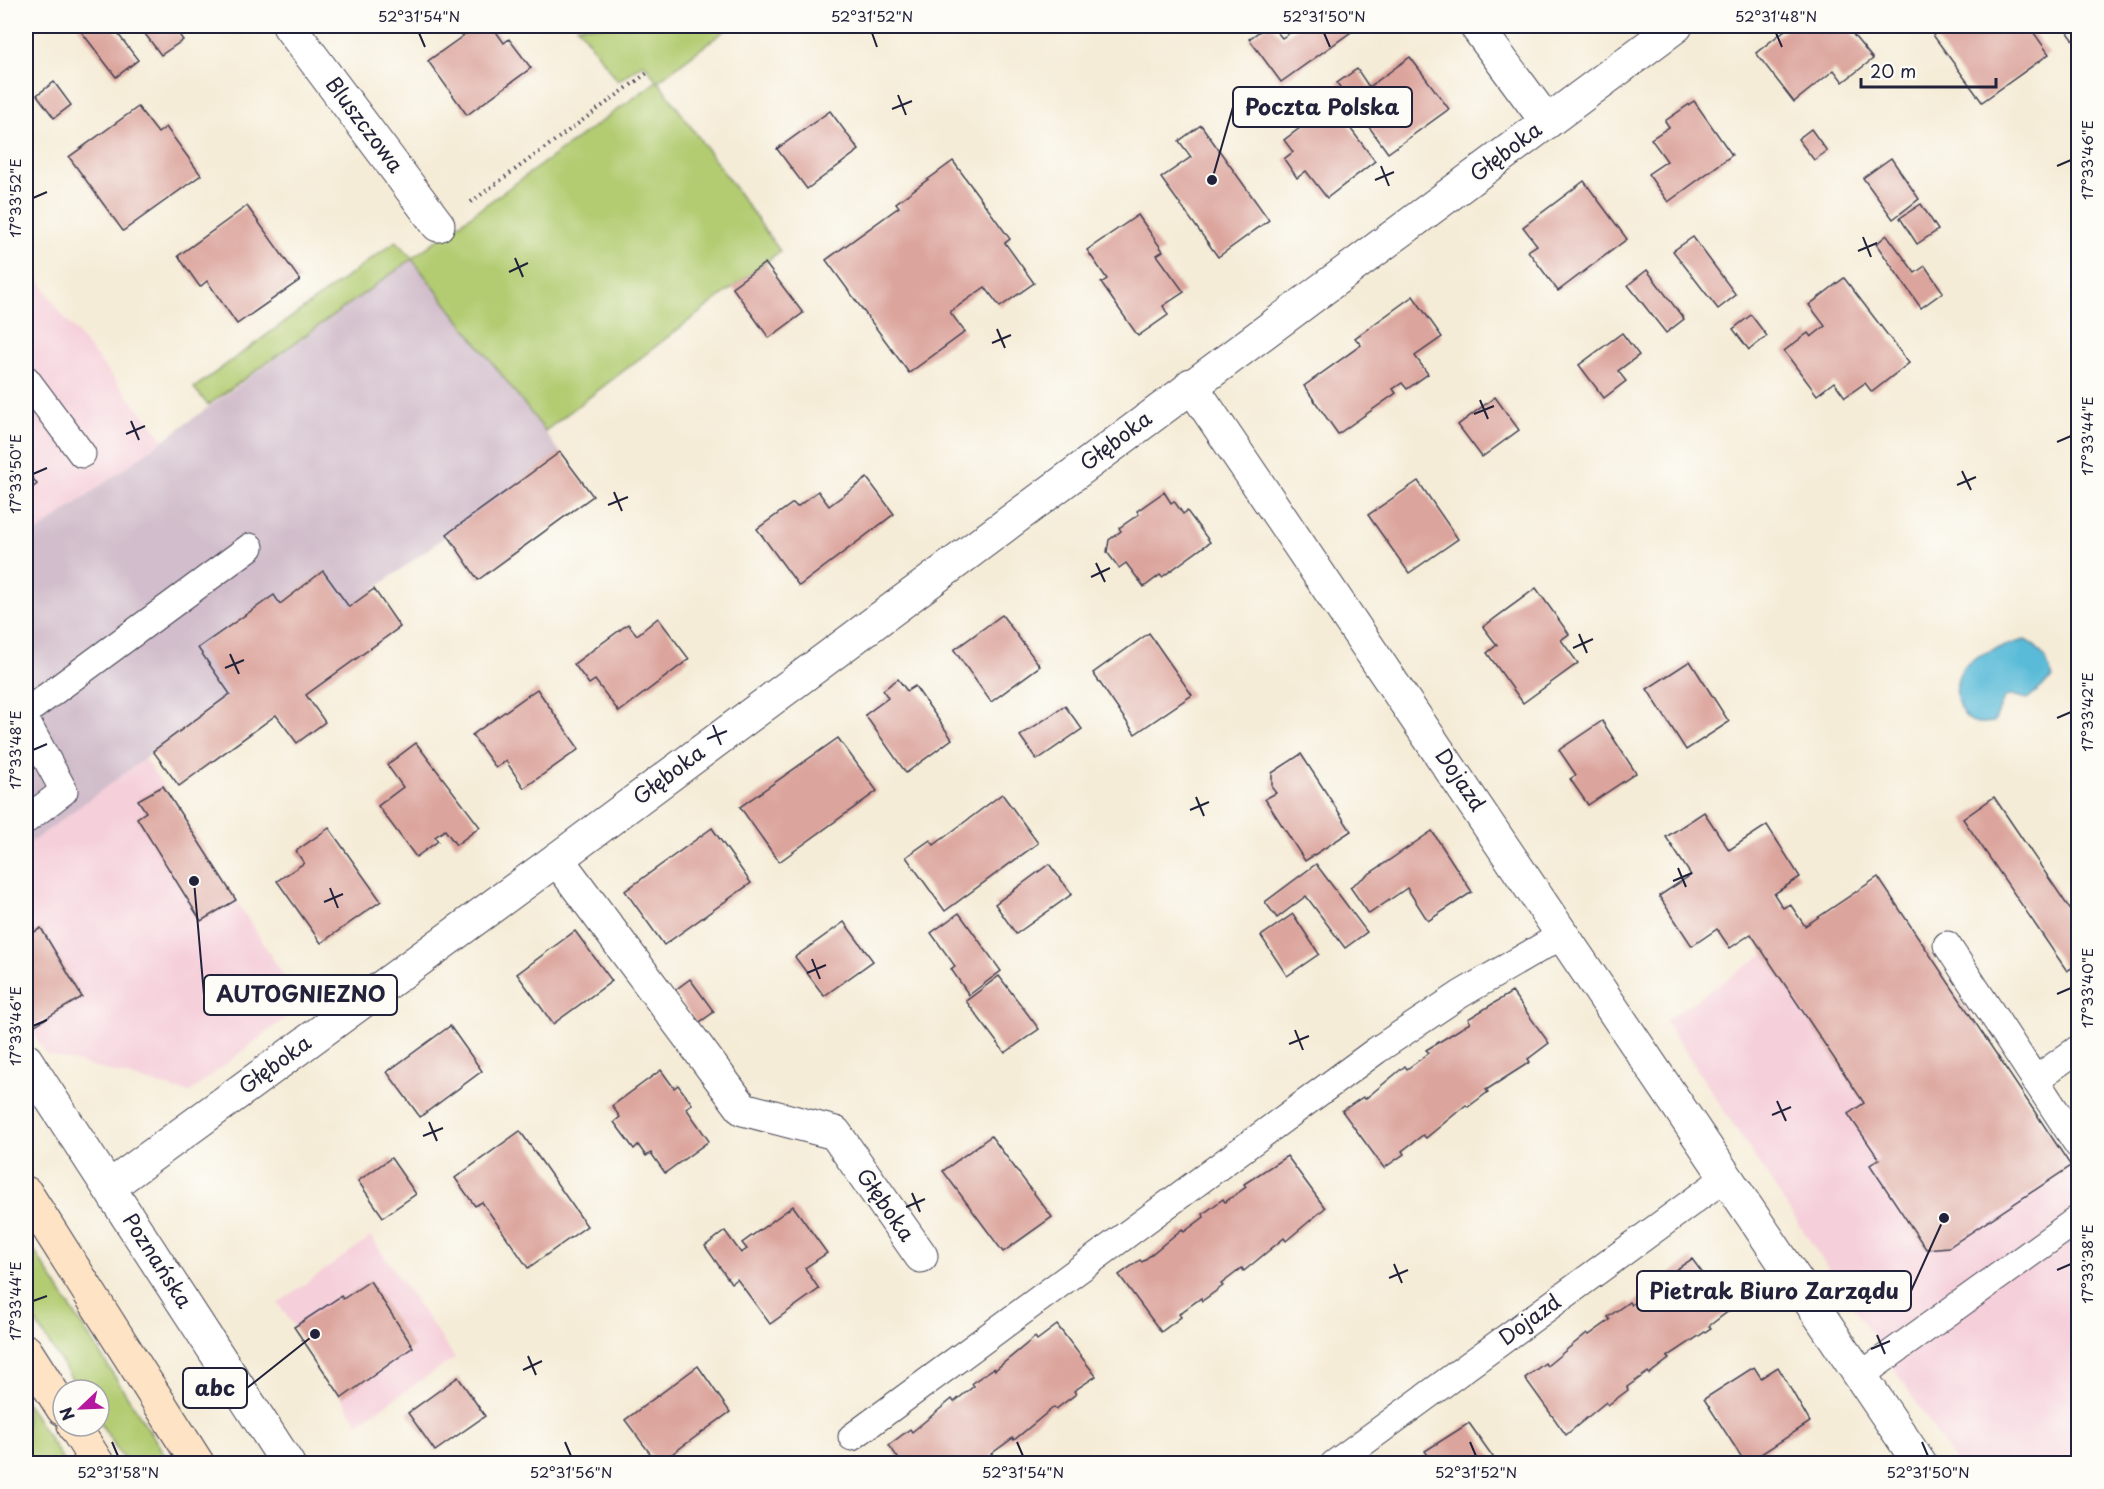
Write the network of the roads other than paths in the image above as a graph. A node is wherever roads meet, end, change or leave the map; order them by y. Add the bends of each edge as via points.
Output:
1 (289, 26) edge
2 (1476, 26) edge
3 (1676, 26) edge
4 (1547, 122) junction
5 (438, 225) road end
6 (26, 379) edge
7 (1191, 385) junction
8 (82, 454) dead end
9 (250, 547) dead end
10 (26, 712) edge
11 (26, 721) edge
12 (26, 820) edge
13 (557, 859) junction
14 (1564, 934) junction
15 (1947, 945) dead end
16 (2079, 1049) edge
17 (26, 1060) edge
18 (2035, 1080) junction
19 (2079, 1145) edge
20 (1726, 1177) junction
21 (109, 1187) junction
22 (26, 1193) edge
23 (2079, 1219) edge
24 (921, 1256) dead end
25 (26, 1351) edge
26 (1860, 1376) junction
27 (51, 1390) edge
28 (852, 1437) dead end
29 (82, 1438) edge
30 (98, 1464) edge
31 (198, 1464) edge
32 (288, 1464) edge
33 (1334, 1464) edge
34 (1920, 1464) edge

1 - 5 street, Bluszczowa
2 - 4 street
3 - 4 street, Głęboka
4 - 7 street, Głęboka
6 - 8 lane
7 - 13 street, Głęboka
7 - 14 street, Dojazd
9 - 10 lane
11 - 12 lane via 64,790
13 - 21 street, Głęboka
13 - 24 street, Głęboka via 743,1109 835,1133
14 - 20 street, Dojazd
14 - 28 lane via 1461,994 1377,1050
15 - 18 lane
16 - 18 lane
17 - 21 street, Poznańska
18 - 19 lane
20 - 26 street, Dojazd
20 - 33 lane, Dojazd
21 - 32 street, Poznańska
22 - 31 main road
23 - 26 lane
25 - 27 main road
26 - 34 street, Dojazd
29 - 30 main road

